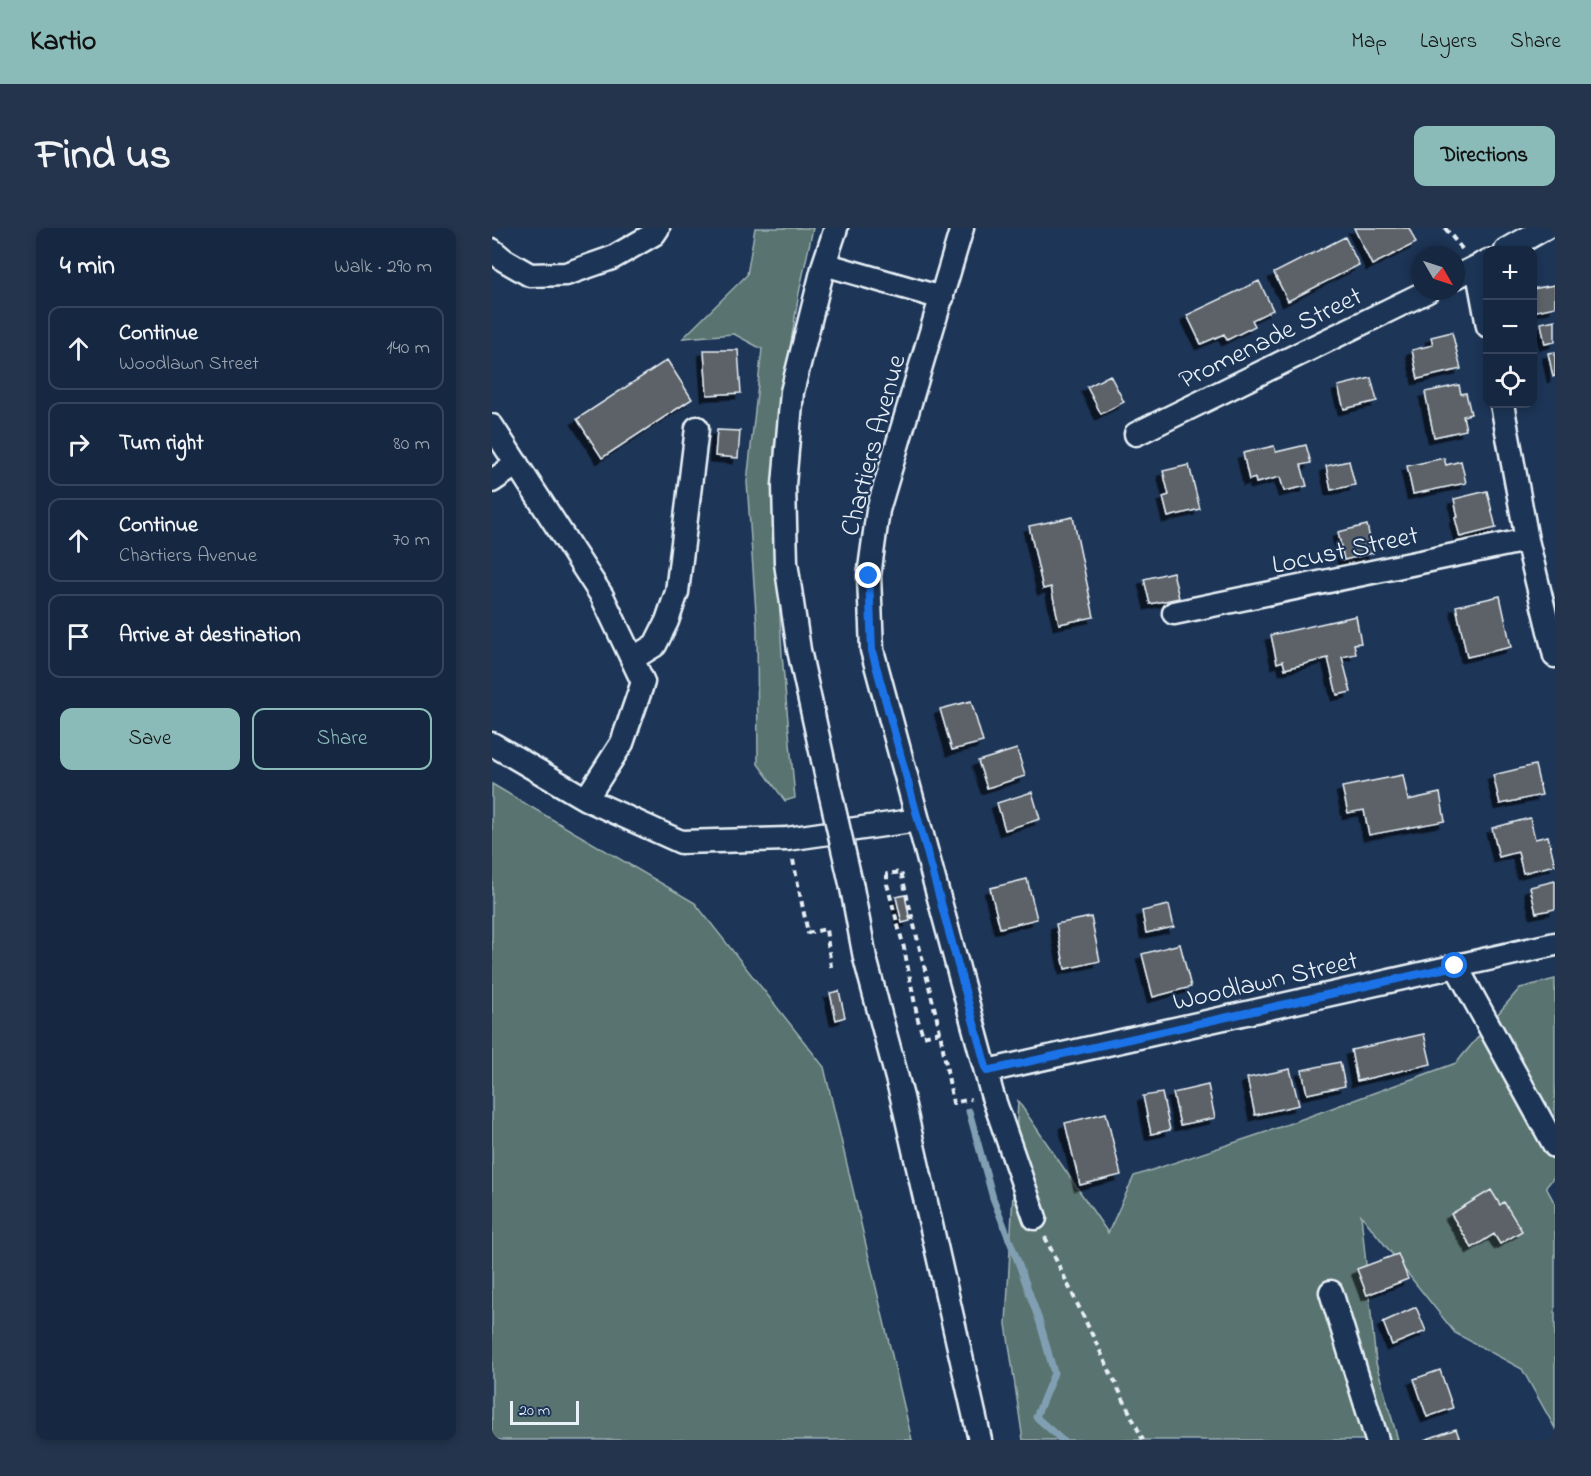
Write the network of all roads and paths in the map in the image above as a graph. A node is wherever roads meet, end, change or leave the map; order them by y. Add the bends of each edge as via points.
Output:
1 (658, 228) edge
2 (836, 228) edge
3 (962, 228) edge
4 (1545, 228) edge
5 (1513, 246) edge
6 (492, 250) edge
7 (824, 264) junction
8 (1482, 264) edge
9 (1465, 272) edge
10 (942, 298) junction
11 (1411, 299) edge
12 (1485, 300) edge
13 (1503, 408) edge
14 (492, 426) edge
15 (697, 428) dead end
16 (1137, 434) dead end
17 (516, 464) junction
18 (492, 481) edge
19 (1527, 540) junction
20 (1174, 613) dead end
21 (1555, 656) edge
22 (632, 659) junction
23 (492, 744) edge
24 (586, 799) junction
25 (918, 819) junction
26 (793, 861) dead end
27 (1555, 944) edge
28 (1455, 966) junction
29 (831, 967) dead end
30 (940, 1032) junction
31 (987, 1071) junction
32 (992, 1094) junction
33 (1555, 1146) edge
34 (1035, 1218) joint
35 (1331, 1292) dead end
36 (980, 1440) edge
37 (1143, 1440) edge
38 (1377, 1440) edge

1 - 6 street via 612,258 566,274 530,275
2 - 7 street
3 - 10 street, Chartiers Avenue
4 - 5 street
7 - 10 street
7 - 36 street, bridge via 792,392 784,485 786,563 799,650 865,958 902,1097
8 - 9 street
8 - 12 street
10 - 25 street, Chartiers Avenue via 878,510 869,576 872,651
11 - 16 street, Promenade Street
13 - 19 street
14 - 17 street
15 - 22 street via 677,592 655,645
17 - 18 street
17 - 22 street via 602,596
19 - 20 street, Locust Street
19 - 21 street
22 - 24 street via 643,682 622,742
23 - 24 street
24 - 25 street via 681,842 787,839
25 - 31 street, Chartiers Avenue
26 - 29 path via 808,933 826,930
27 - 28 street, Woodlawn Street
28 - 31 street, Woodlawn Street
28 - 33 street
30 - 30 path via 902,872 887,874 923,1036
30 - 32 path via 953,1103
31 - 32 street, Chartiers Avenue
32 - 34 street, Chartiers Avenue
34 - 37 path
35 - 38 street

